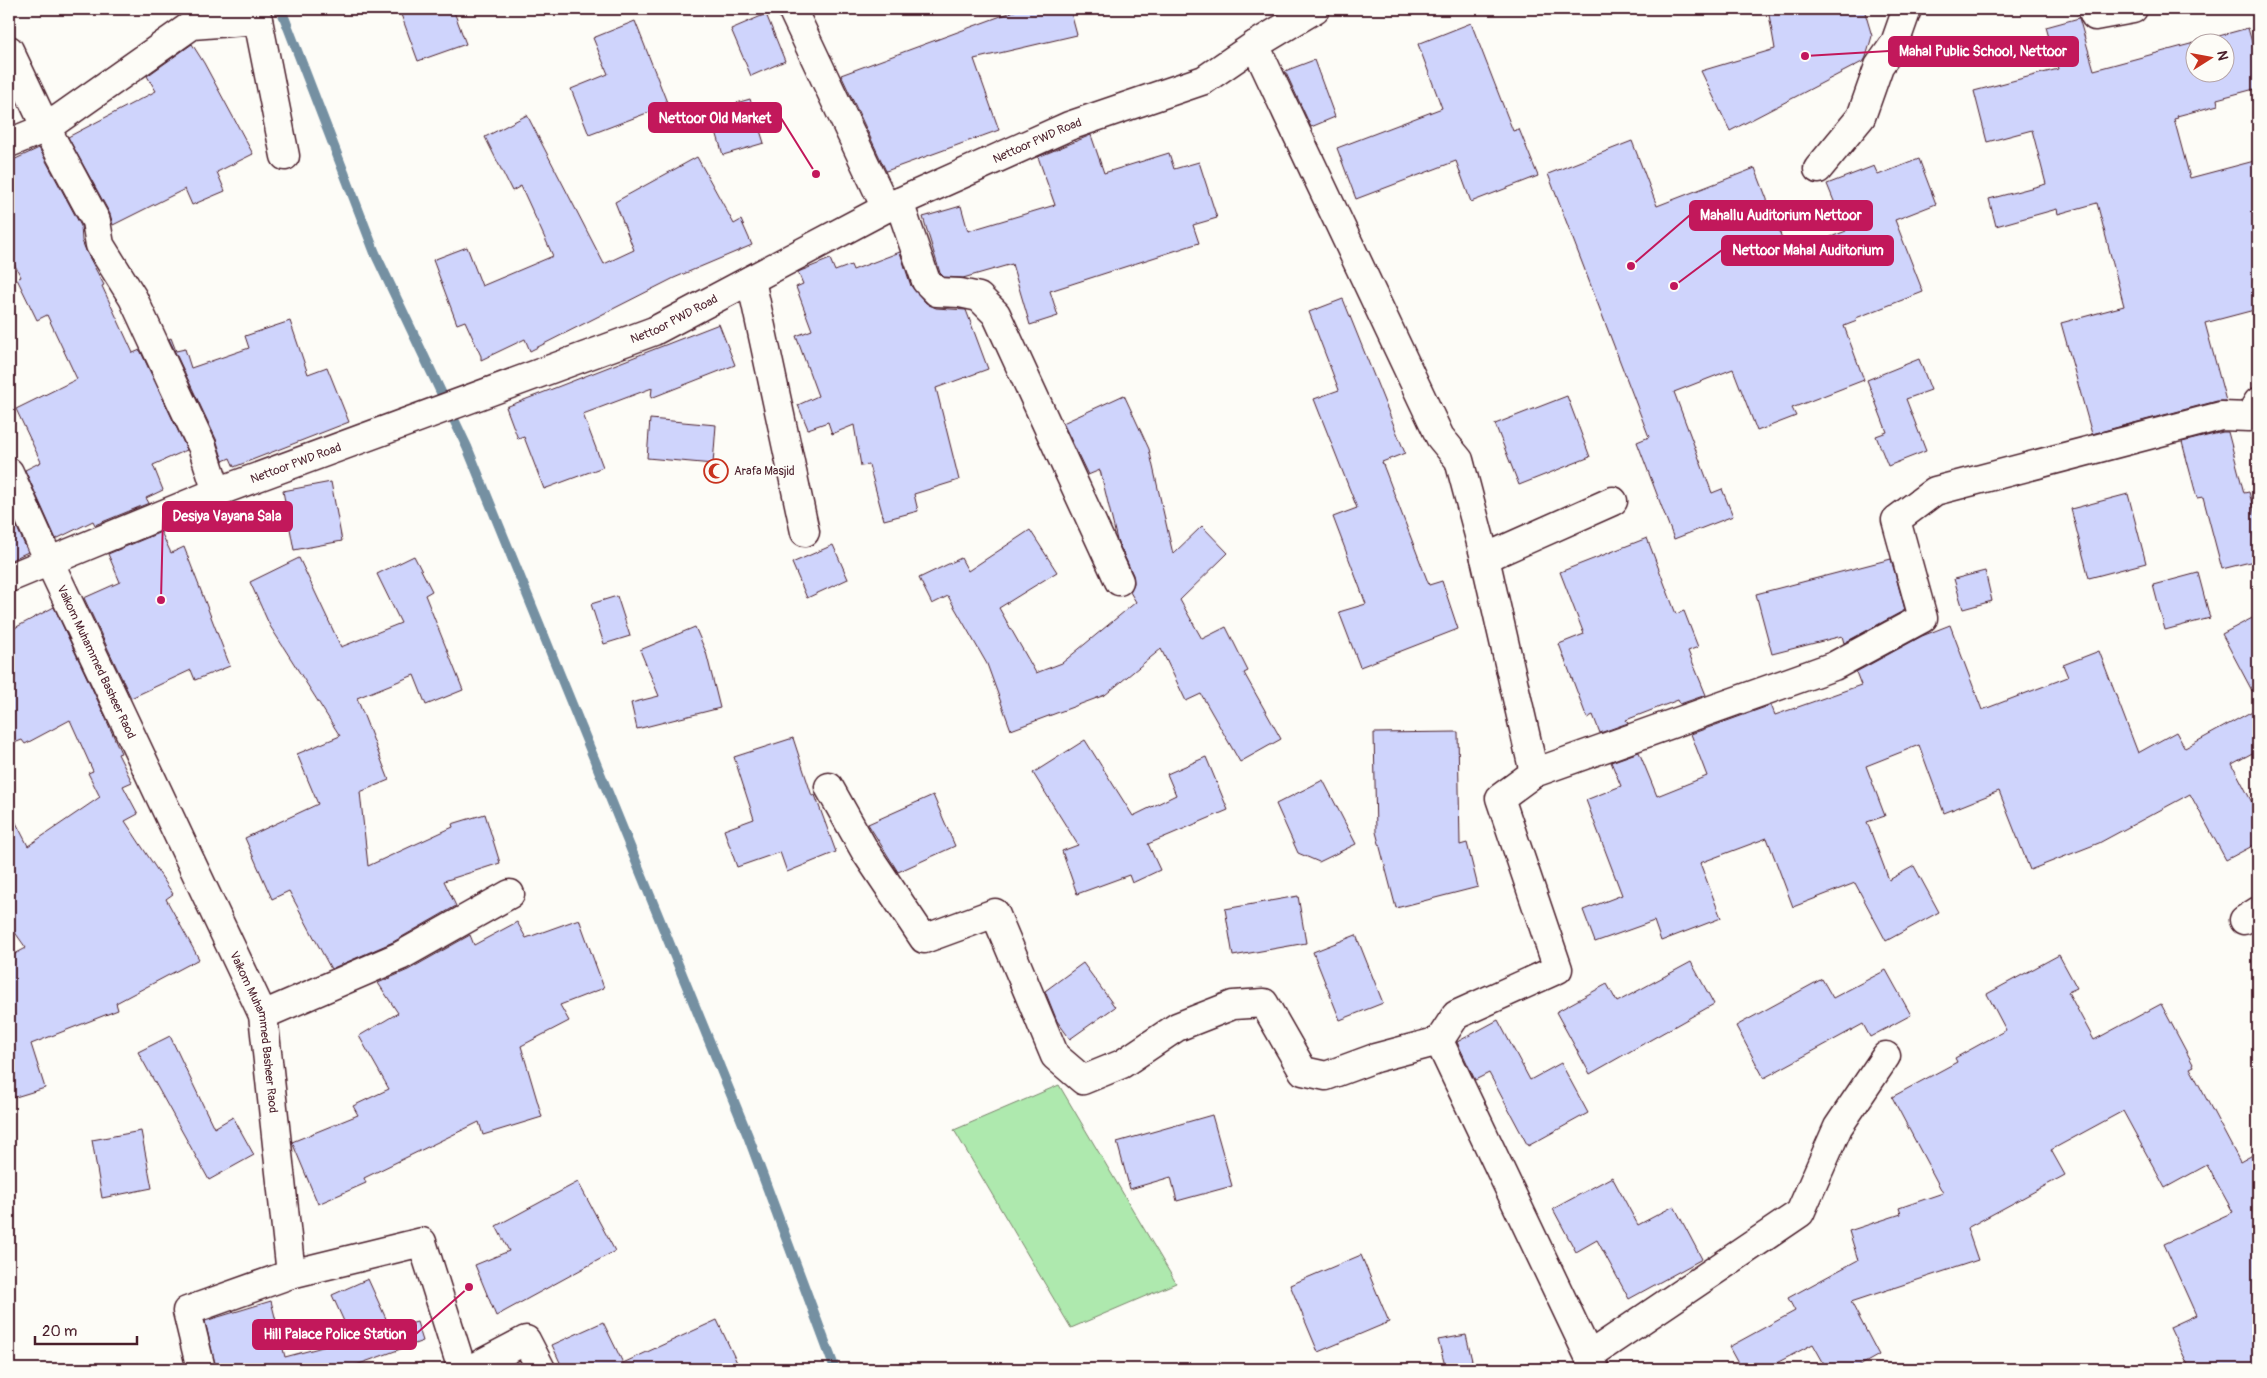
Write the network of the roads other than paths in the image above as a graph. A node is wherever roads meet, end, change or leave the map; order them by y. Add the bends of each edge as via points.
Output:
1 (792, 9) edge
2 (1315, 9) edge
3 (1907, 9) edge
4 (2092, 9) edge
5 (2133, 9) edge
6 (256, 14) edge
7 (1255, 45) junction
8 (9, 50) edge
9 (46, 128) junction
10 (9, 143) edge
11 (285, 156) dead end
12 (1818, 169) dead end
13 (893, 205) junction
14 (751, 280) junction
15 (2256, 417) edge
16 (9, 472) edge
17 (217, 492) junction
18 (1613, 501) dead end
19 (804, 532) dead end
20 (1485, 558) junction
21 (49, 561) junction
22 (9, 578) edge
23 (1119, 581) dead end
24 (1534, 773) junction
25 (829, 786) dead end
26 (510, 894) dead end
27 (263, 1015) junction
28 (1439, 1041) junction
29 (1886, 1056) dead end
30 (291, 1274) junction
31 (1592, 1362) edge
32 (201, 1369) edge
33 (462, 1369) edge
34 (471, 1369) edge
35 (540, 1369) edge

1 - 13 street
2 - 7 street, Nettoor PWD Road
3 - 12 street via 1895,43 1879,66 1861,117
4 - 5 street via 2095,16
6 - 9 street via 192,25
6 - 11 street
7 - 13 street, Nettoor PWD Road via 1204,80 1069,126
7 - 20 street via 1440,437 1458,460
8 - 9 street
9 - 10 street
9 - 17 street via 96,221 100,245 133,298 202,446
13 - 14 street, Nettoor PWD Road
13 - 23 street via 926,281 937,292 979,297 996,314
14 - 17 street, Nettoor PWD Road via 654,331
14 - 19 street
15 - 24 street via 2221,416 1935,492 1896,520 1923,618 1834,666
16 - 21 street, Vaikom Muhammed Basheer Raod
17 - 21 street, Nettoor PWD Road
18 - 20 street
20 - 24 street
21 - 22 street, Nettoor PWD Road
21 - 27 street, Vaikom Muhammed Basheer Raod
24 - 28 street via 1500,798 1558,969 1456,1015
25 - 28 street via 865,850 924,939 996,914 1055,1056 1083,1080 1122,1064 1177,1027 1233,1005 1264,1004 1303,1071 1326,1076
26 - 27 street via 400,956
27 - 30 street, Vaikom Muhammed Basheer Raod
28 - 31 street
29 - 31 street via 1838,1127 1800,1213
30 - 32 street via 187,1311
30 - 33 street via 422,1242
34 - 35 street via 526,1340

